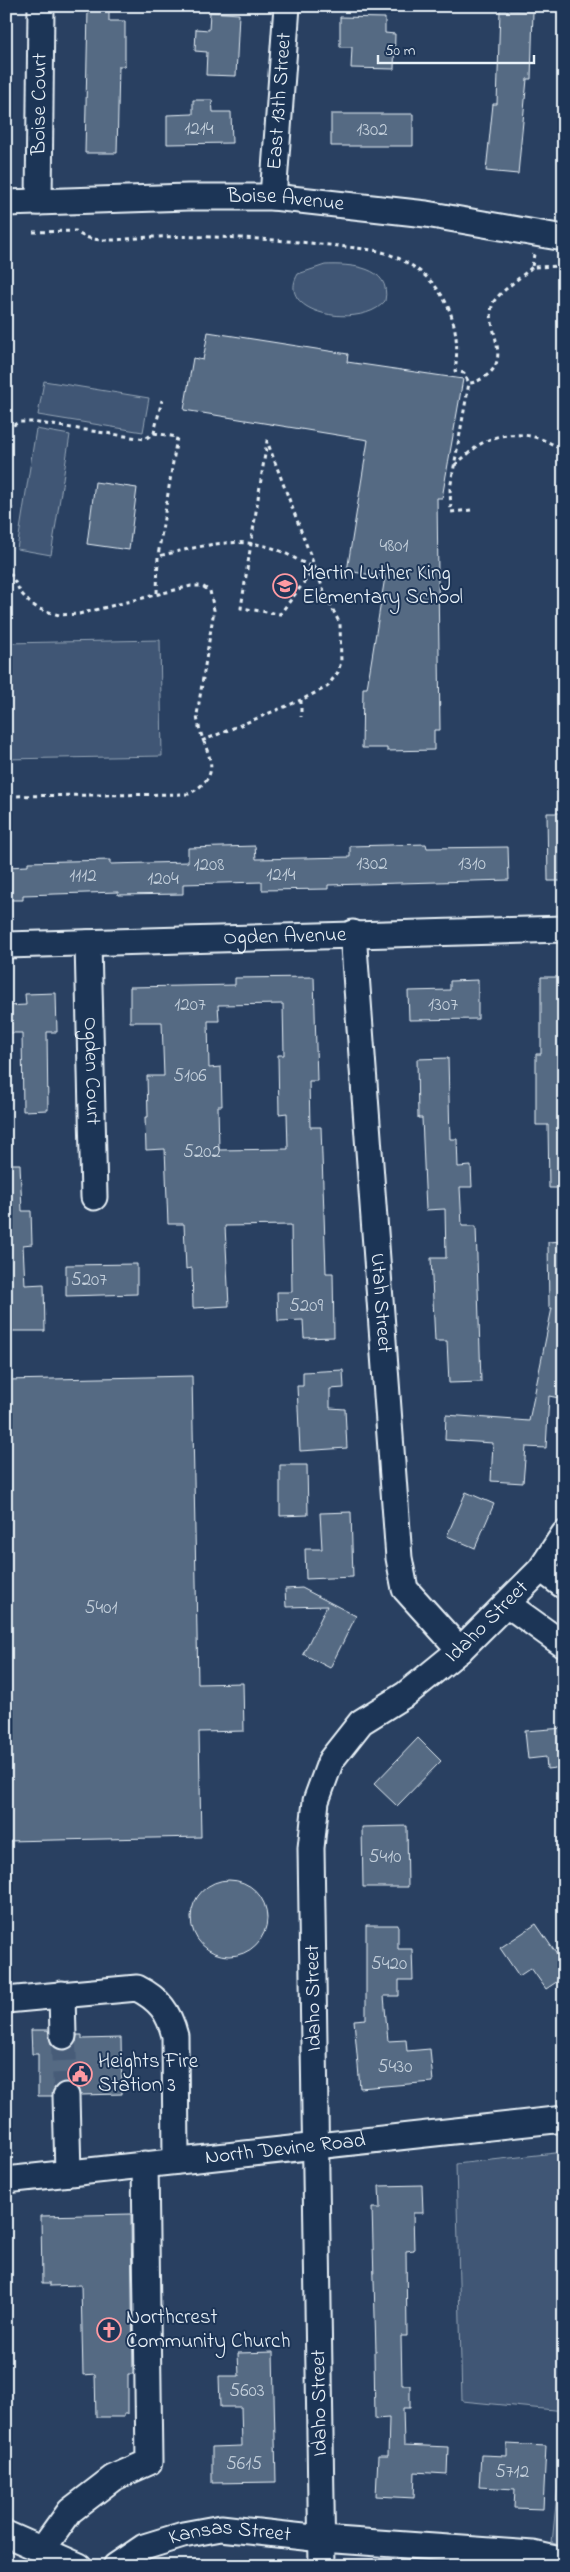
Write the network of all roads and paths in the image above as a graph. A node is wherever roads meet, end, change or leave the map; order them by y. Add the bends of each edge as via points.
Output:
1 (41, 6) edge
2 (287, 6) edge
3 (273, 197) junction
4 (39, 202) junction
5 (6, 204) edge
6 (33, 232) dead end
7 (564, 238) edge
8 (532, 267) dead end
9 (469, 383) junction
10 (162, 400) dead end
11 (6, 429) edge
12 (154, 433) junction
13 (564, 452) edge
14 (455, 466) junction
15 (6, 484) edge
16 (471, 510) dead end
17 (6, 529) edge
18 (251, 543) junction
19 (158, 556) junction
20 (6, 566) edge
21 (315, 568) junction
22 (157, 593) junction
23 (301, 700) junction
24 (301, 717) dead end
25 (202, 741) junction
26 (6, 796) edge
27 (564, 929) edge
28 (353, 934) junction
29 (88, 943) junction
30 (6, 945) edge
31 (94, 1197) dead end
32 (564, 1534) edge
33 (541, 1569) junction
34 (564, 1586) edge
35 (507, 1604) junction
36 (564, 1645) edge
37 (460, 1650) junction
38 (62, 1994) junction
39 (6, 2000) edge
40 (64, 2036) tunnel mouth
41 (66, 2096) tunnel mouth
42 (564, 2119) edge
43 (316, 2145) junction
44 (176, 2161) junction
45 (145, 2164) junction
46 (68, 2173) junction
47 (6, 2180) edge
48 (6, 2534) edge
49 (322, 2539) junction
50 (42, 2550) junction
51 (564, 2561) edge
52 (79, 2566) edge
53 (116, 2566) edge
54 (322, 2566) edge

1 - 4 street, Boise Court
2 - 3 street, East 13th Street
3 - 4 street, Boise Avenue via 188,196
3 - 7 street, Boise Avenue via 426,214
4 - 5 street, Boise Avenue
6 - 9 path via 76,231 95,240 266,238 379,251 395,256 423,273 445,299 456,328 455,372 464,373
8 - 9 path via 494,300 491,312 498,351 496,365 487,375
9 - 14 path
10 - 12 path
11 - 12 path via 19,422 32,422 145,439
12 - 19 path via 177,437
13 - 14 path via 538,438 509,435 481,444
14 - 16 path via 450,512
15 - 17 path via 12,507
18 - 19 path via 232,542
18 - 21 path via 287,554
18 - 21 path via 241,608 280,614
18 - 21 path via 267,441
19 - 22 path
20 - 22 path via 29,602 60,615 79,614
21 - 23 path via 340,624 341,662 328,687
22 - 25 path via 202,586 210,591 213,598 214,610 197,715
23 - 24 path
23 - 25 path
25 - 26 path via 212,765 210,777 189,794
27 - 28 street, Ogden Avenue
28 - 29 street, Ogden Avenue
28 - 37 street, Utah Street via 399,1558 405,1589
29 - 30 street, Ogden Avenue
29 - 31 street, Ogden Court
32 - 33 street, Idaho Street
33 - 34 street
33 - 35 street, Idaho Street
35 - 36 street
35 - 37 street, Idaho Street
37 - 43 street, Idaho Street via 406,1694 361,1722 331,1760 316,1801 311,1848
38 - 39 street
38 - 40 street
38 - 44 street via 137,1988 163,2006 175,2036
41 - 46 street
42 - 43 street, North Devine Road
43 - 44 street, North Devine Road
43 - 49 street, Idaho Street
44 - 45 street, North Devine Road
45 - 46 street, North Devine Road
45 - 50 street via 149,2462 112,2478 70,2511
46 - 47 street, North Devine Road
48 - 50 street
49 - 51 street, Kansas Street via 533,2554
49 - 53 street, Kansas Street via 221,2528 144,2547
49 - 54 street, Idaho Street
50 - 52 street

